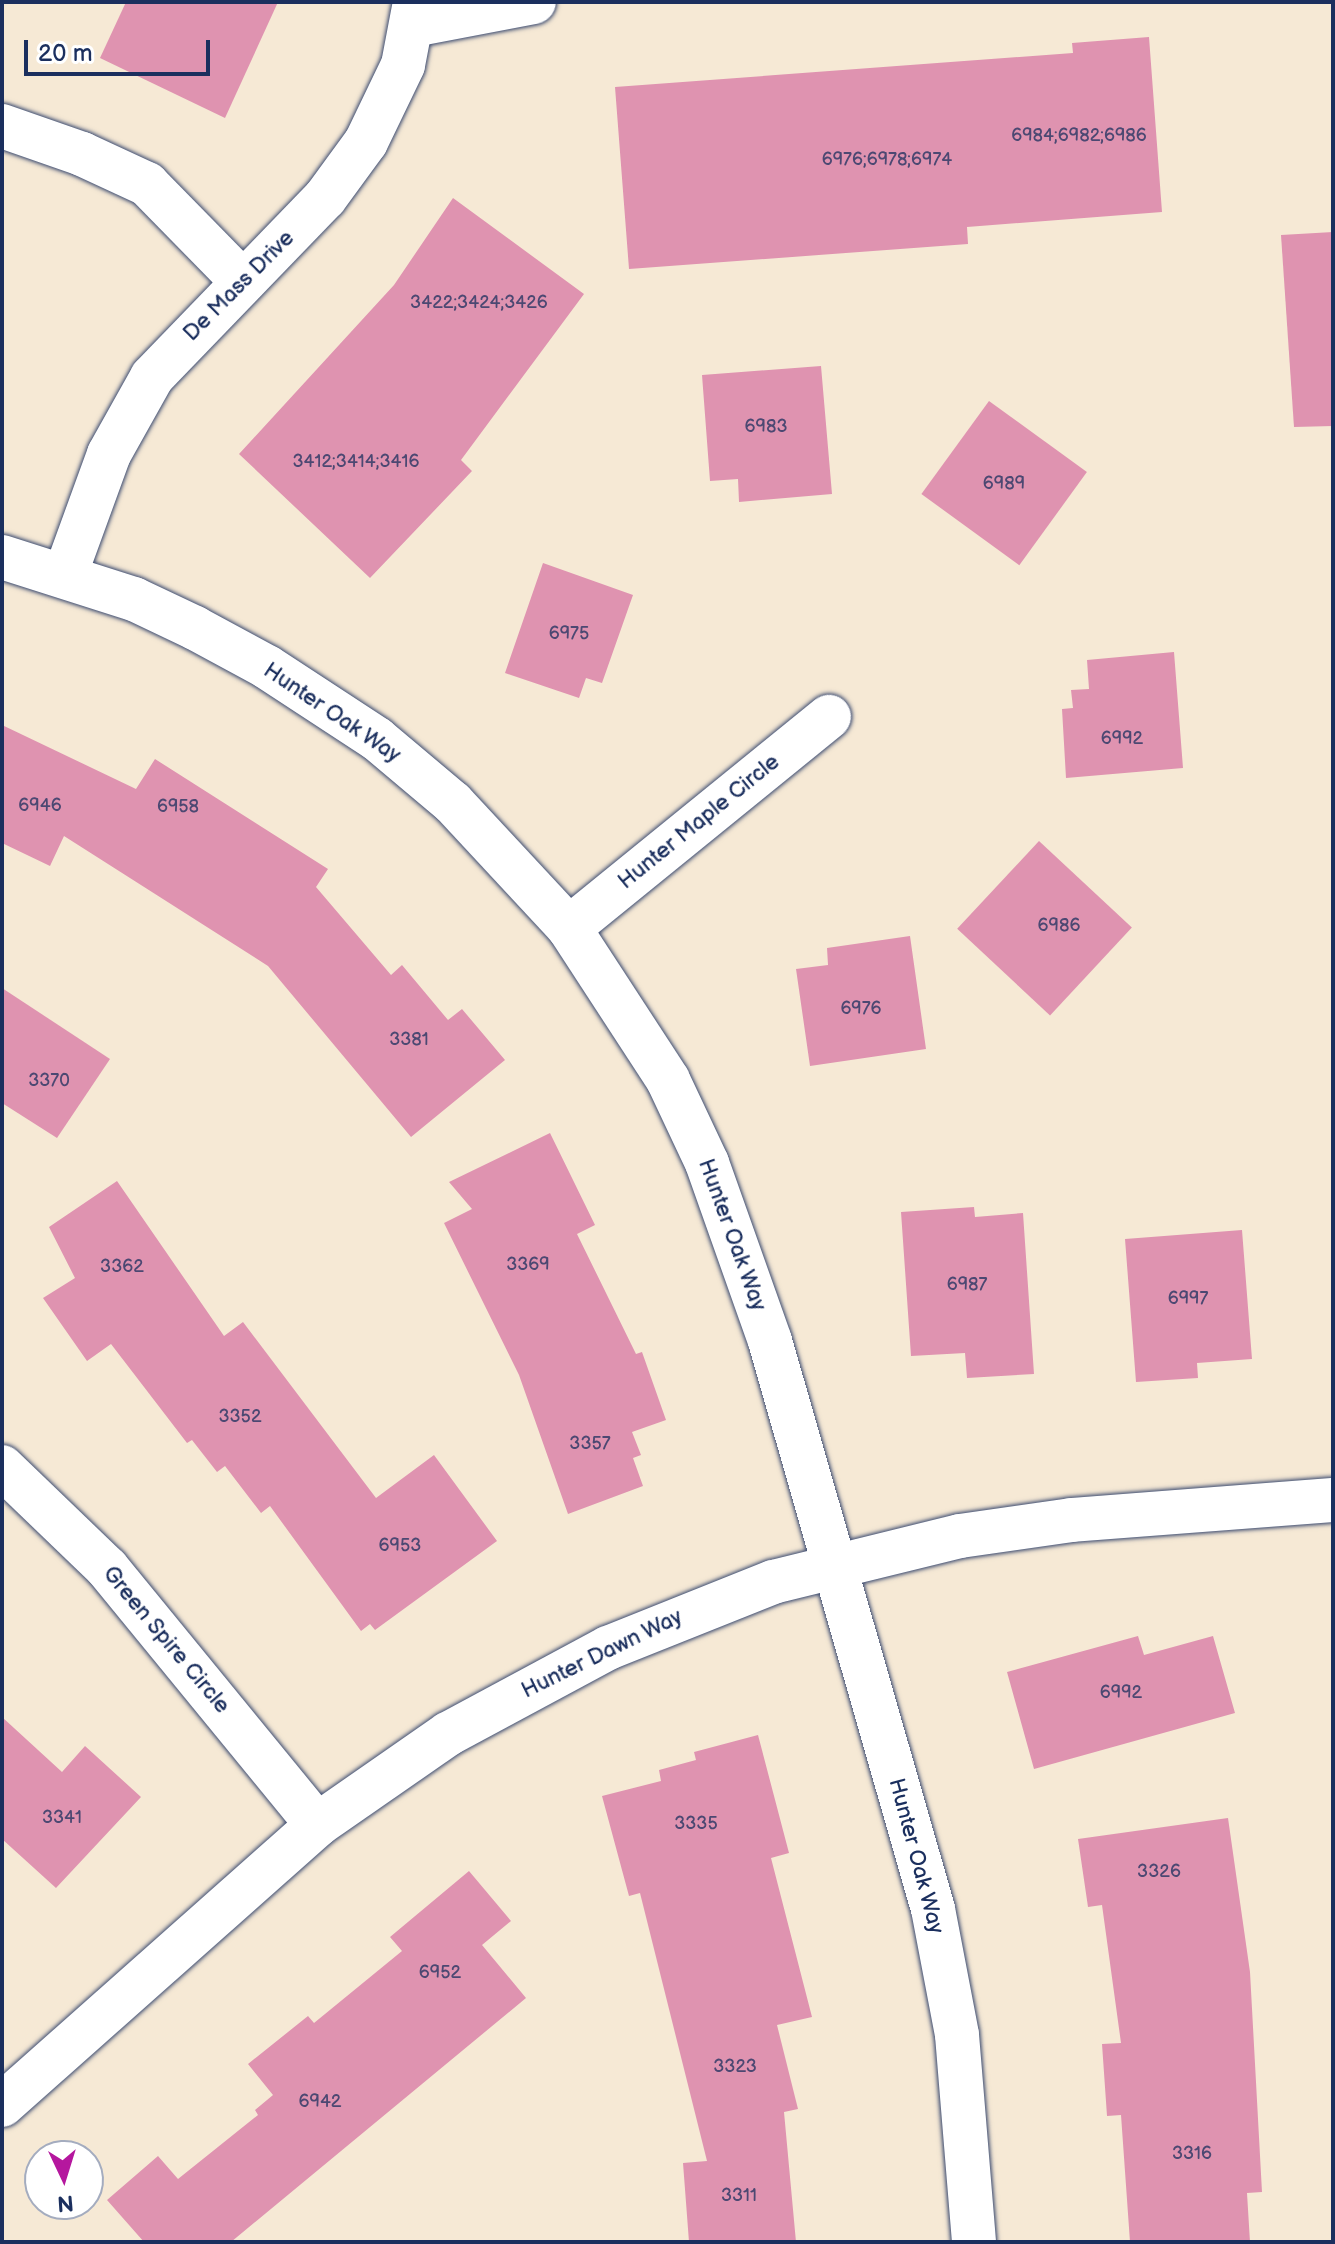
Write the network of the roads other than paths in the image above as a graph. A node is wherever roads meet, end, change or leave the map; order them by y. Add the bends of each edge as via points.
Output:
1 (534, 2) edge
2 (414, 14) edge
3 (2, 126) edge
4 (243, 282) junction
5 (2, 557) edge
6 (65, 575) junction
7 (829, 717) dead end
8 (569, 928) junction
9 (2, 1467) edge
10 (1333, 1500) edge
11 (836, 1567) junction
12 (317, 1825) junction
13 (2, 2105) edge
14 (974, 2242) edge

1 - 2 street
2 - 4 street, De Mass Drive via 403,65 366,142 325,198
3 - 4 street via 137,178
4 - 6 street, De Mass Drive via 180,344 129,414 87,508
5 - 6 street, Hunter Oak Way
6 - 8 street, Hunter Oak Way via 195,628 267,667 377,739 453,803
7 - 8 street, Hunter Maple Circle
8 - 11 street, Hunter Oak Way via 668,1080 707,1163 770,1341
9 - 12 street, Green Spire Circle via 107,1568
10 - 11 street, Hunter Dawn Way via 1017,1527
11 - 12 street, Hunter Dawn Way via 731,1597 608,1648 448,1734
11 - 14 street, Hunter Oak Way via 946,1972 964,2098
12 - 13 street, Hunter Dawn Way

